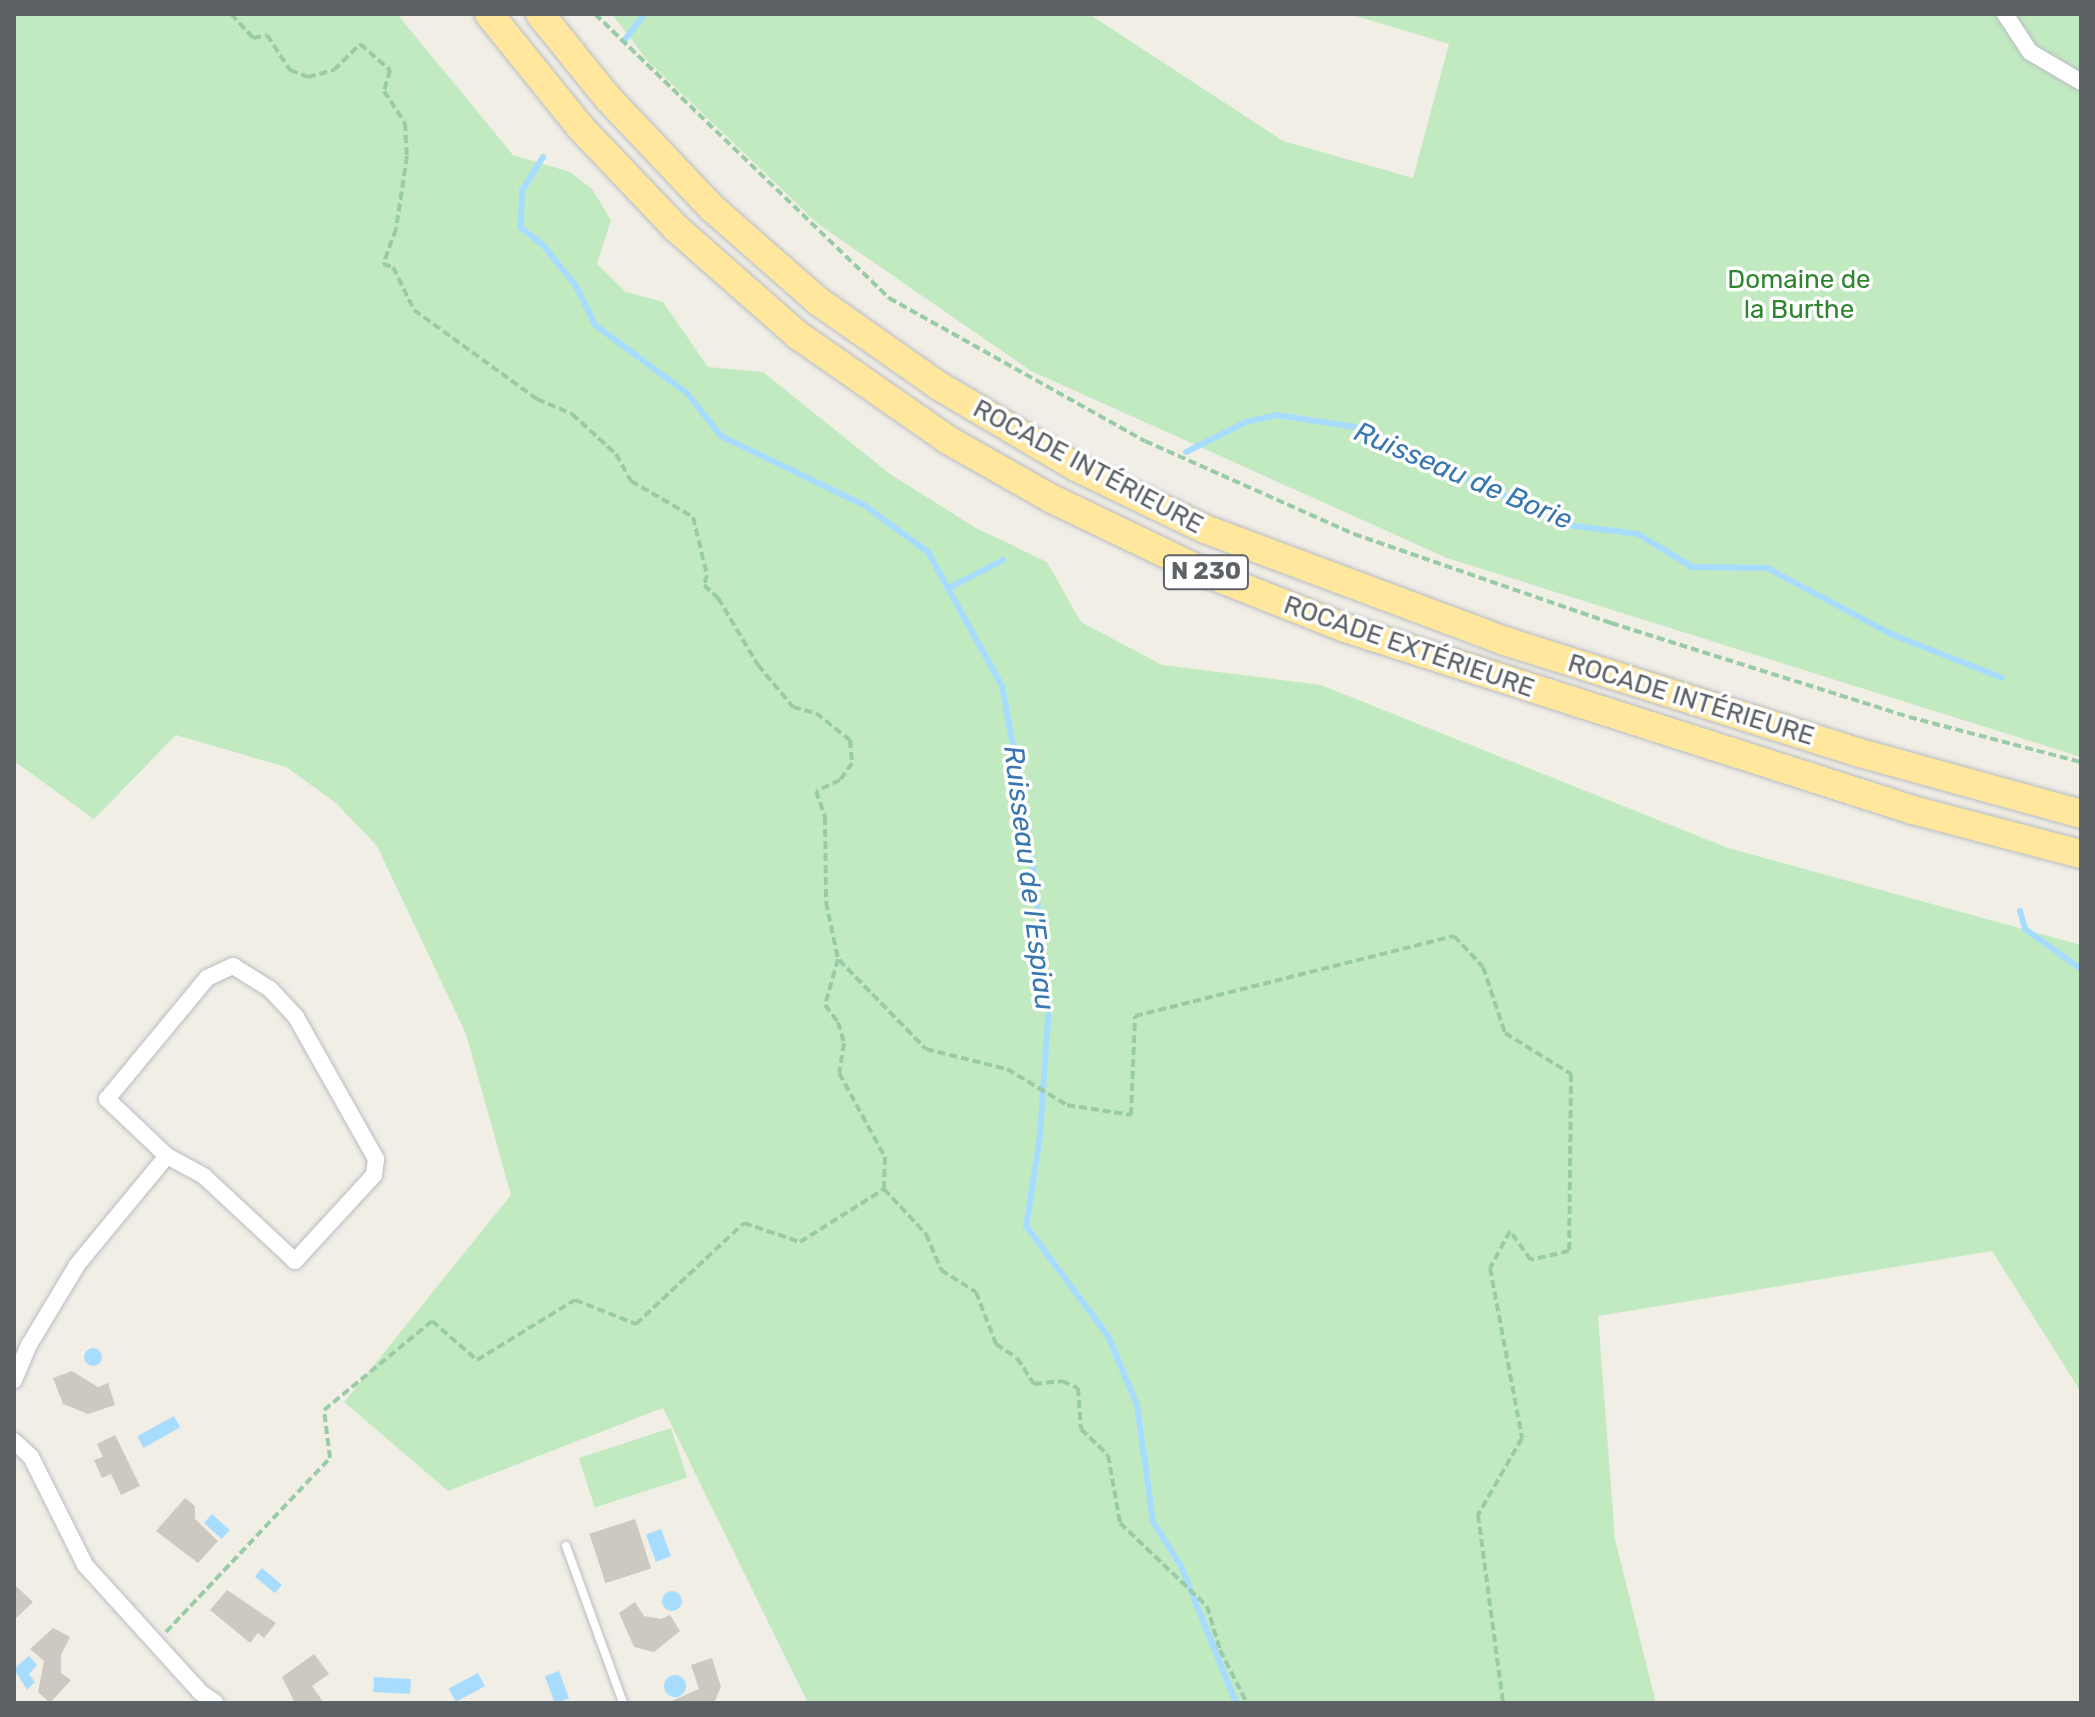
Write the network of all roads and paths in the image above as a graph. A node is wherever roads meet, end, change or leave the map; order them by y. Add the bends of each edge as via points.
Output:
1 (231, 14) edge
2 (489, 14) edge
3 (540, 14) edge
4 (595, 14) edge
5 (2005, 14) edge
6 (2081, 82) edge
7 (2081, 762) edge
8 (2081, 814) edge
9 (2081, 854) edge
10 (838, 959) junction
11 (167, 1156) junction
12 (884, 1189) junction
13 (14, 1380) edge
14 (14, 1441) edge
15 (566, 1546) dead end
16 (156, 1643) junction
17 (216, 1703) edge
18 (623, 1703) edge
19 (1247, 1703) edge
20 (1503, 1703) edge

1 - 10 path via 253,38 267,35 275,54 308,77 334,70 360,44 390,70 384,91 405,123 407,156 396,229 383,264 393,267 414,310 537,399 572,414 616,454 631,481 693,517 707,575 704,585 718,598 758,665 793,707 816,713 850,740 852,763 840,780 816,791 825,817 826,902
2 - 9 highway, ROCADE EXTÉRIEURE / N 230 via 581,128 677,229 788,327 948,440 1052,499 1206,573 1345,628 1913,810
3 - 8 highway, ROCADE INTÉRIEURE / N 230 via 607,97 712,208 818,301 939,386 1076,467 1205,529 1505,641 1860,753
4 - 7 path via 889,298 1145,441 1354,534 1611,623 1909,717
5 - 6 street via 2030,52
10 - 12 path via 825,1005 838,1022 844,1043 839,1073 885,1157
10 - 20 path via 926,1049 1007,1069 1067,1105 1131,1115 1135,1016 1454,936 1483,967 1505,1033 1571,1074 1569,1251 1531,1260 1510,1231 1490,1268 1522,1438 1478,1515
11 - 11 street via 204,1176 295,1261 374,1175 376,1159 296,1017 262,983 233,966 207,978 107,1099
11 - 13 street via 77,1265
12 - 16 path via 800,1242 744,1223 636,1324 575,1300 477,1360 432,1321 324,1410 330,1458
12 - 19 path via 926,1234 941,1270 976,1292 996,1344 1017,1358 1034,1384 1062,1381 1078,1388 1081,1429 1108,1455 1120,1523 1207,1606 1220,1650
14 - 16 street via 31,1457 85,1565
15 - 18 lane
16 - 17 street

